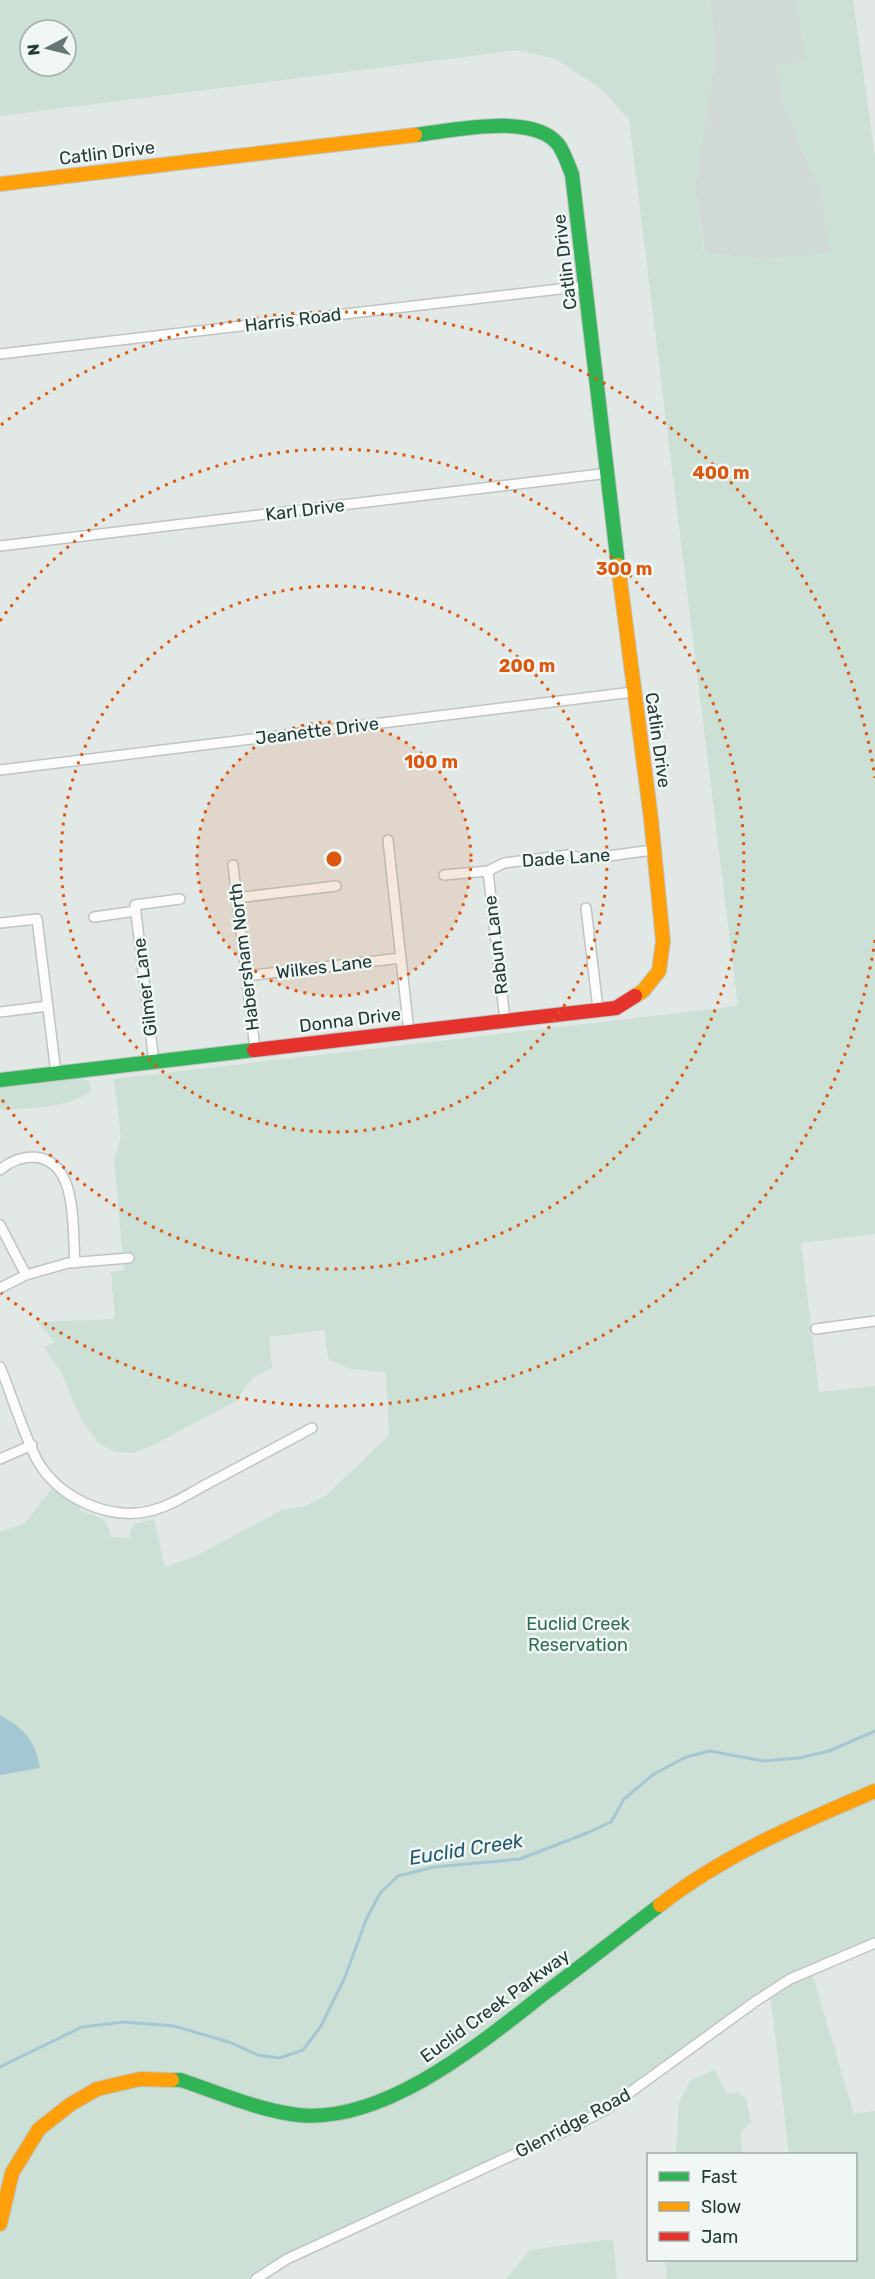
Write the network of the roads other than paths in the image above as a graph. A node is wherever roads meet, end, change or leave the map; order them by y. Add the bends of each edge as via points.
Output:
1 (0, 184) edge
2 (586, 286) junction
3 (0, 354) edge
4 (609, 473) junction
5 (0, 546) edge
6 (633, 692) junction
7 (0, 770) edge
8 (388, 840) dead end
9 (653, 850) junction
10 (233, 865) dead end
11 (488, 871) junction
12 (444, 875) dead end
13 (336, 886) dead end
14 (237, 898) junction
15 (180, 899) dead end
16 (586, 908) dead end
17 (136, 911) junction
18 (94, 916) dead end
19 (0, 923) edge
20 (663, 941) joint
21 (401, 958) junction
22 (246, 976) junction
23 (48, 1006) junction
24 (598, 1009) junction
25 (0, 1012) edge
26 (506, 1020) junction
27 (409, 1032) junction
28 (255, 1050) junction
29 (154, 1062) junction
30 (56, 1073) junction
31 (0, 1080) edge
32 (0, 1170) edge
33 (0, 1225) edge
34 (129, 1258) dead end
35 (75, 1263) junction
36 (26, 1275) junction
37 (0, 1288) edge
38 (875, 1322) edge
39 (816, 1329) dead end
40 (0, 1366) edge
41 (312, 1428) dead end
42 (32, 1446) junction
43 (0, 1460) edge
44 (875, 1791) edge
45 (875, 1943) edge
46 (0, 2224) edge
47 (256, 2279) edge

1 - 2 street, Catlin Drive via 499,125 534,128 558,144 573,174
2 - 3 street, Harris Road
2 - 4 street, Catlin Drive
4 - 5 street, Karl Drive
4 - 6 street, Catlin Drive
6 - 7 street, Jeanette Drive
6 - 9 street, Catlin Drive
8 - 21 street
9 - 11 street, Dade Lane via 586,859 568,855 525,860 504,863
9 - 20 street, Catlin Drive
10 - 14 street, Habersham North
11 - 12 street, Dade Lane
11 - 26 street, Rabun Lane
13 - 14 street
14 - 22 street, Habersham North
15 - 17 street via 135,905
16 - 24 street
17 - 18 street
17 - 29 street, Gilmer Lane
19 - 23 street via 37,919
20 - 24 street, Donna Drive via 659,971 643,991 616,1008
21 - 22 street, Wilkes Lane
21 - 27 street
22 - 28 street, Habersham North
23 - 25 street
23 - 30 street
24 - 26 street, Donna Drive
26 - 27 street, Donna Drive
27 - 28 street, Donna Drive
28 - 29 street, Donna Drive
29 - 30 street, Donna Drive
30 - 31 street, Donna Drive
32 - 35 street via 23,1157 44,1158 61,1170 69,1190
33 - 36 street
34 - 35 street
35 - 36 street
36 - 37 street
38 - 39 street
40 - 42 street
41 - 42 street via 175,1503 149,1512 124,1513 72,1498 55,1484
42 - 43 street
44 - 46 street, Euclid Creek Parkway via 741,1852 688,1883 493,2034 441,2071 390,2097 345,2112 300,2115 262,2108 181,2080 140,2079 97,2089 39,2128 12,2173
45 - 47 street, Glenridge Road via 780,1985 617,2103 288,2259

